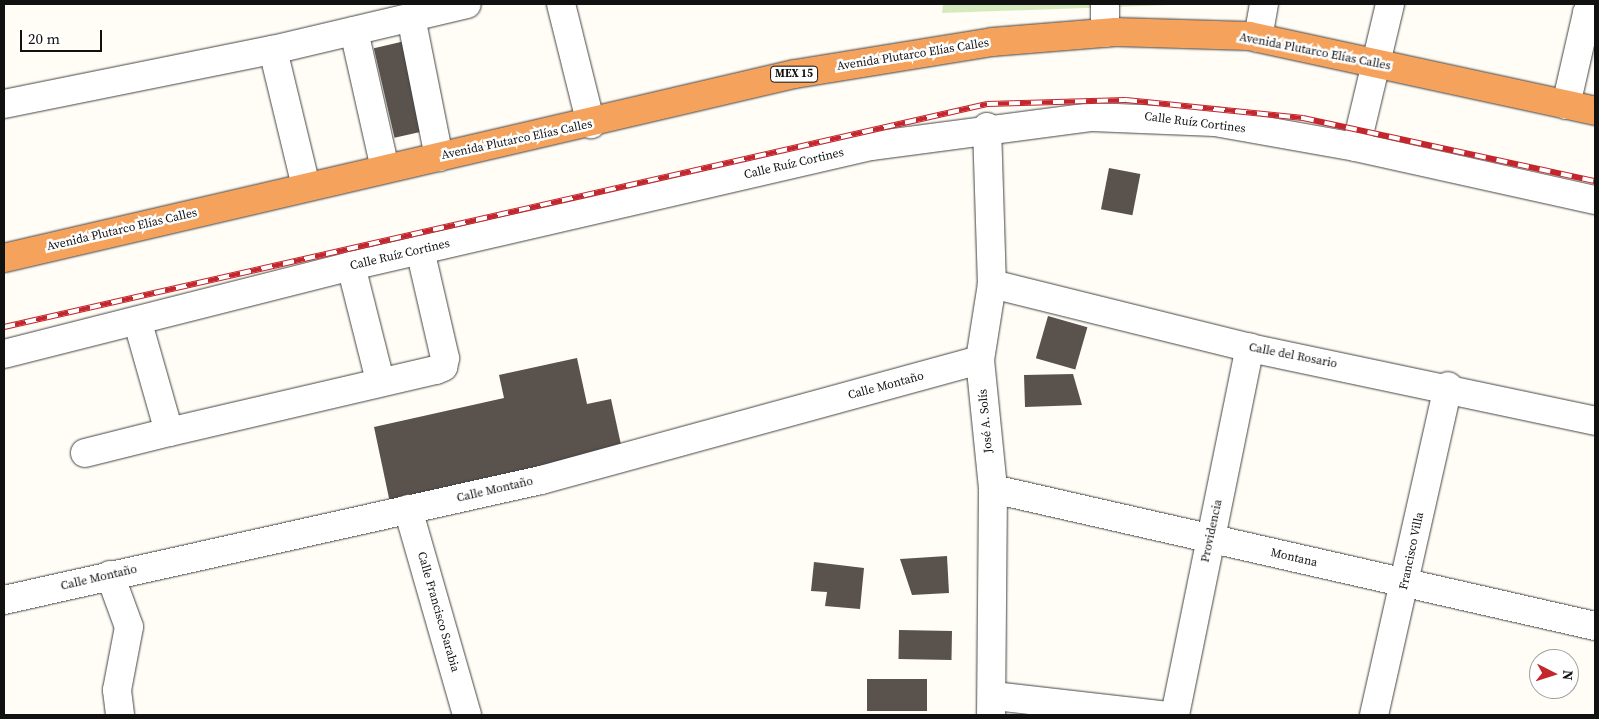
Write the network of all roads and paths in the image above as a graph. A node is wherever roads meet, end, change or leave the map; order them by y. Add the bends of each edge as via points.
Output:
1 (467, 4) edge
2 (561, 4) edge
3 (1105, 4) edge
4 (1264, 4) edge
5 (1390, 4) edge
6 (1595, 6) edge
7 (411, 17) junction
8 (354, 30) junction
9 (1105, 33) junction
10 (1258, 38) junction
11 (273, 50) junction
12 (1378, 64) junction
13 (4, 104) edge
14 (1566, 105) junction
15 (1595, 111) edge
16 (591, 124) junction
17 (987, 127) junction
18 (1356, 147) junction
19 (440, 157) junction
20 (385, 169) junction
21 (306, 186) junction
22 (1595, 200) edge
23 (420, 250) junction
24 (4, 258) edge
25 (351, 266) junction
26 (992, 284) junction
27 (138, 322) junction
28 (1250, 348) junction
29 (4, 354) edge
30 (980, 360) junction
31 (380, 381) junction
32 (1448, 386) junction
33 (1595, 421) edge
34 (168, 432) junction
35 (85, 453) dead end
36 (993, 489) junction
37 (408, 509) junction
38 (1211, 538) junction
39 (110, 575) junction
40 (1405, 585) junction
41 (4, 600) edge
42 (1595, 626) edge
43 (993, 706) edge
44 (120, 715) edge
45 (467, 715) edge
46 (1161, 715) edge
47 (1175, 715) edge
48 (1374, 715) edge

1 - 7 street
2 - 16 street
3 - 9 street
4 - 10 street
5 - 12 street
6 - 14 street via 1587,13
7 - 8 street
7 - 19 street
8 - 11 street
8 - 20 street
9 - 10 highway, Avenida Plutarco Elías Calles / MEX 15
9 - 16 highway, Avenida Plutarco Elías Calles / MEX 15 via 992,42 795,74
10 - 12 highway, Avenida Plutarco Elías Calles / MEX 15
11 - 13 street
11 - 21 street
12 - 14 highway, Avenida Plutarco Elías Calles / MEX 15
12 - 18 street
14 - 15 highway, Avenida Plutarco Elías Calles / MEX 15
16 - 19 highway, Avenida Plutarco Elías Calles / MEX 15
17 - 18 street, Calle Ruíz Cortines via 1124,115 1215,122
17 - 23 street, Calle Ruíz Cortines via 871,146
17 - 26 street, José A. Solís
18 - 22 street, Calle Ruíz Cortines
19 - 20 highway, Avenida Plutarco Elías Calles / MEX 15
20 - 21 highway, Avenida Plutarco Elías Calles / MEX 15
21 - 24 highway, Avenida Plutarco Elías Calles / MEX 15
23 - 25 street, Calle Ruíz Cortines
23 - 31 street via 443,367
25 - 27 street, Calle Ruíz Cortines
25 - 31 street
26 - 28 street, Calle del Rosario
26 - 30 street, José A. Solís
27 - 29 street, Calle Ruíz Cortines
27 - 34 street
28 - 32 street, Calle del Rosario
28 - 38 street, Providencia
30 - 36 street, José A. Solís
30 - 37 street, Calle Montaño via 551,477
31 - 34 street
32 - 33 street, Calle del Rosario
32 - 40 street, Francisco Villa
34 - 35 street
36 - 38 street, Montana
36 - 43 street, José A. Solís
37 - 39 street, Calle Montaño
37 - 45 street, Calle Francisco Sarabia
38 - 40 street, Montana
38 - 47 street, Providencia
39 - 41 street, Calle Montaño
39 - 44 street via 129,627 117,690
40 - 42 street, Montana
40 - 48 street, Francisco Villa
43 - 46 street

